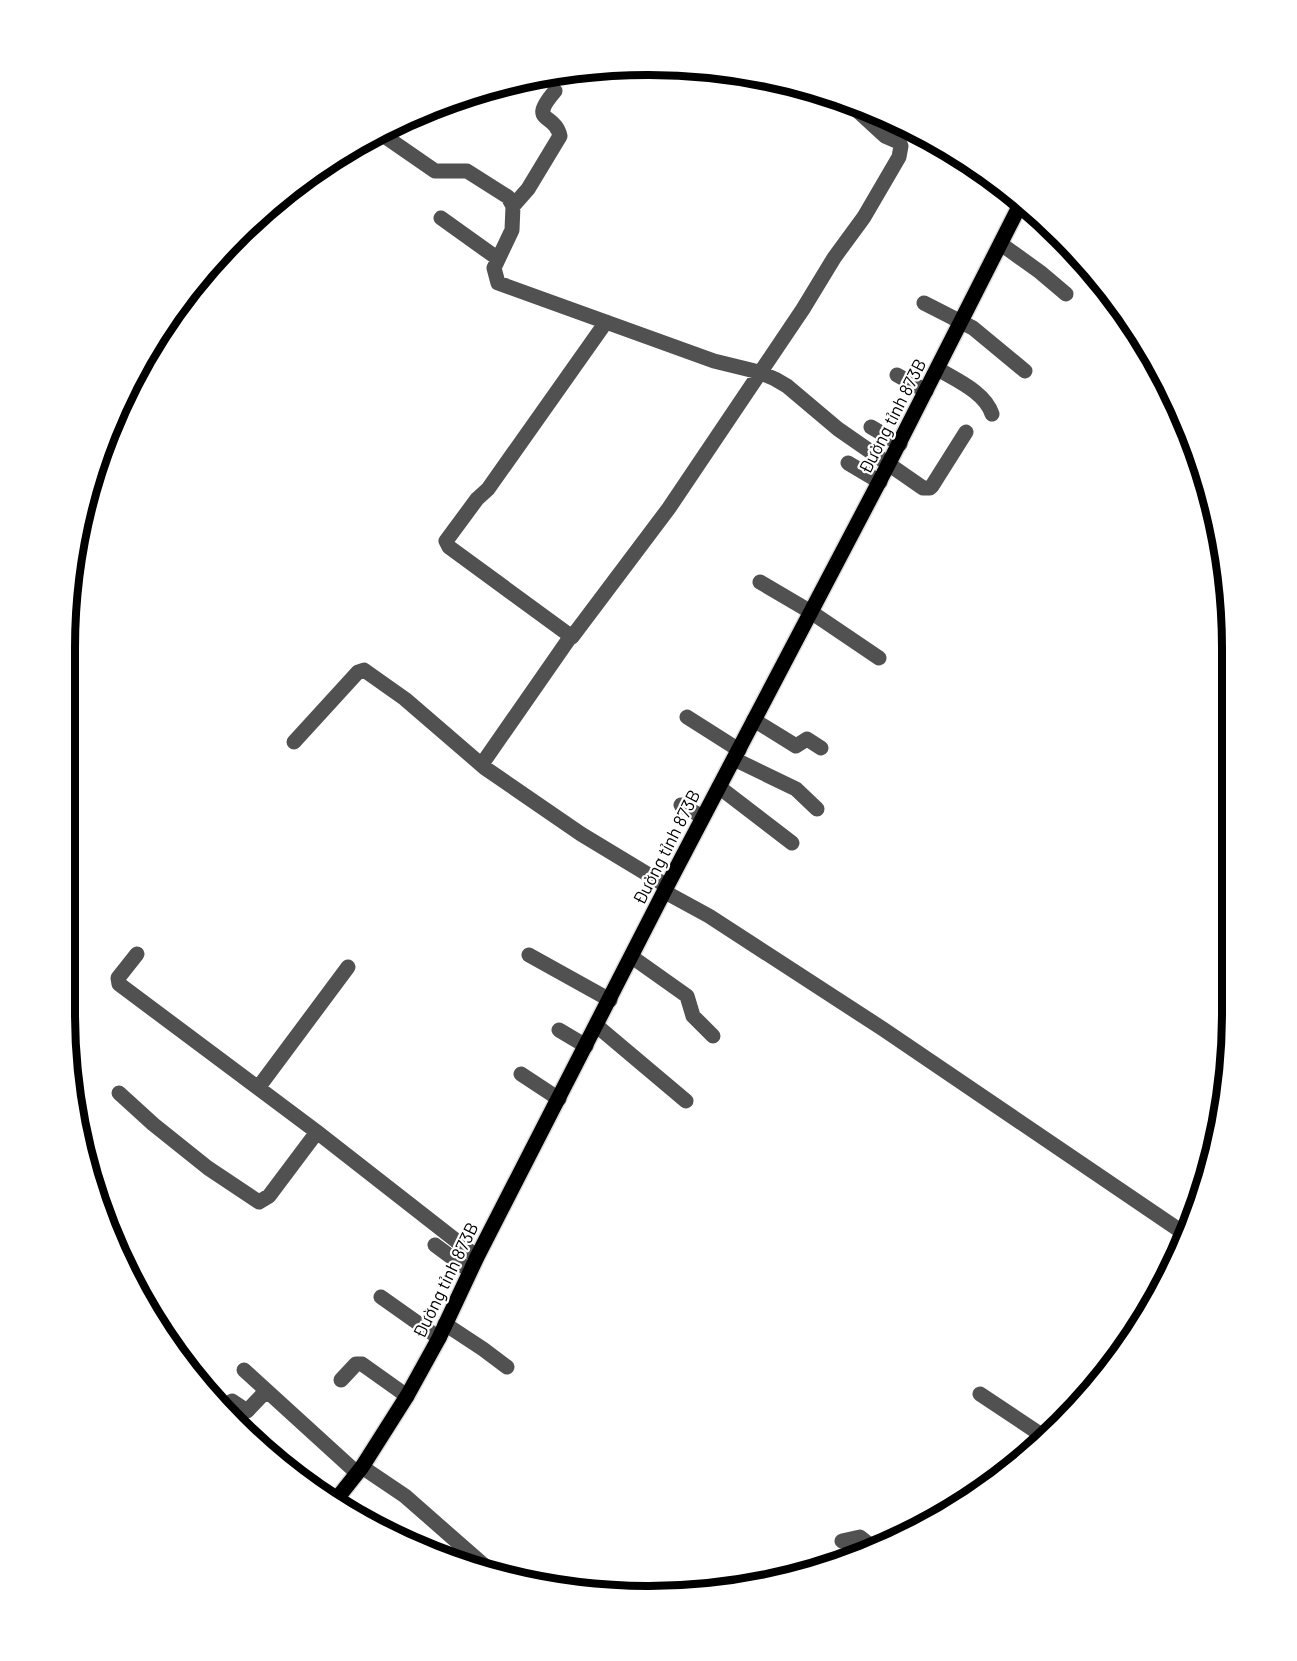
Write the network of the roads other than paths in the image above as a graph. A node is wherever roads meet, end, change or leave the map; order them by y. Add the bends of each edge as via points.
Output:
1 (555, 91) dead end
2 (866, 118) edge
3 (387, 138) edge
4 (513, 206) junction
5 (1018, 210) edge
6 (441, 218) dead end
7 (1000, 244) junction
8 (497, 258) junction
9 (1066, 294) dead end
10 (924, 303) dead end
11 (962, 321) junction
12 (606, 322) junction
13 (938, 369) junction
14 (1025, 371) dead end
15 (759, 372) junction
16 (897, 375) dead end
17 (926, 391) junction
18 (992, 414) dead end
19 (871, 427) dead end
20 (966, 432) dead end
21 (900, 444) junction
22 (848, 463) dead end
23 (890, 463) junction
24 (880, 482) junction
25 (760, 582) dead end
26 (811, 612) junction
27 (571, 636) junction
28 (879, 658) dead end
29 (687, 717) dead end
30 (754, 720) junction
31 (294, 742) dead end
32 (821, 748) dead end
33 (736, 754) junction
34 (482, 764) junction
35 (719, 787) junction
36 (681, 805) dead end
37 (817, 809) dead end
38 (704, 817) junction
39 (792, 843) dead end
40 (666, 889) junction
41 (137, 954) dead end
42 (529, 955) dead end
43 (632, 957) junction
44 (348, 967) dead end
45 (610, 1000) junction
46 (597, 1026) junction
47 (559, 1030) dead end
48 (713, 1036) dead end
49 (586, 1046) junction
50 (521, 1074) dead end
51 (258, 1088) junction
52 (119, 1093) dead end
53 (559, 1099) junction
54 (686, 1101) dead end
55 (317, 1132) junction
56 (1179, 1230) edge
57 (435, 1245) dead end
58 (474, 1264) junction
59 (381, 1297) dead end
60 (442, 1331) junction
61 (507, 1367) dead end
62 (244, 1370) dead end
63 (341, 1380) dead end
64 (266, 1391) junction
65 (981, 1394) dead end
66 (407, 1396) junction
67 (232, 1401) dead end
68 (1039, 1433) edge
69 (360, 1470) junction
70 (339, 1495) edge
71 (842, 1541) dead end
72 (867, 1543) edge
73 (475, 1559) edge

1 - 4 street via 542,110 560,135 528,189
2 - 15 street via 899,142 899,157 864,217
3 - 4 street via 435,171 467,171 508,197
4 - 8 street via 512,230
5 - 7 main road, Đường tỉnh 873B
6 - 8 street
7 - 9 street
7 - 11 main road, Đường tỉnh 873B
8 - 12 street via 494,268 498,283
10 - 11 street
11 - 13 main road, Đường tỉnh 873B
11 - 14 street
12 - 15 street via 714,362
12 - 27 street via 446,542
13 - 17 main road, Đường tỉnh 873B
13 - 18 street via 977,394
15 - 23 street via 788,386 838,429
15 - 27 street via 669,508
16 - 17 street
17 - 21 main road, Đường tỉnh 873B
19 - 21 street
20 - 23 street via 930,488 923,488
21 - 23 main road, Đường tỉnh 873B
22 - 24 street
23 - 24 main road, Đường tỉnh 873B
24 - 26 main road, Đường tỉnh 873B
25 - 26 street
26 - 28 street
26 - 30 main road, Đường tỉnh 873B
27 - 34 street
29 - 33 street
30 - 32 street via 796,746 807,738
30 - 33 main road, Đường tỉnh 873B
31 - 34 street via 364,670
33 - 35 main road, Đường tỉnh 873B
33 - 37 street via 796,789
34 - 40 street
35 - 38 main road, Đường tỉnh 873B
35 - 39 street
36 - 38 street
38 - 40 main road, Đường tỉnh 873B
40 - 43 main road, Đường tỉnh 873B
40 - 56 street via 884,1029
41 - 51 street via 118,978 119,984
42 - 45 street
43 - 45 main road, Đường tỉnh 873B
43 - 48 street via 687,996 693,1017
44 - 51 street
45 - 46 main road, Đường tỉnh 873B
46 - 49 main road, Đường tỉnh 873B
46 - 54 street
47 - 49 street
49 - 53 main road, Đường tỉnh 873B
50 - 53 street
51 - 55 street
52 - 55 street via 208,1168 260,1202 269,1196
53 - 58 main road, Đường tỉnh 873B
55 - 58 street
57 - 58 street
58 - 60 main road, Đường tỉnh 873B
59 - 60 street
60 - 61 street via 483,1349
60 - 66 main road, Đường tỉnh 873B
62 - 64 street
63 - 66 street via 356,1364 362,1364
64 - 67 street via 247,1411
64 - 69 street
65 - 68 street
66 - 69 main road, Đường tỉnh 873B
69 - 70 main road, Đường tỉnh 873B
69 - 73 street via 405,1496
71 - 72 street via 860,1538

